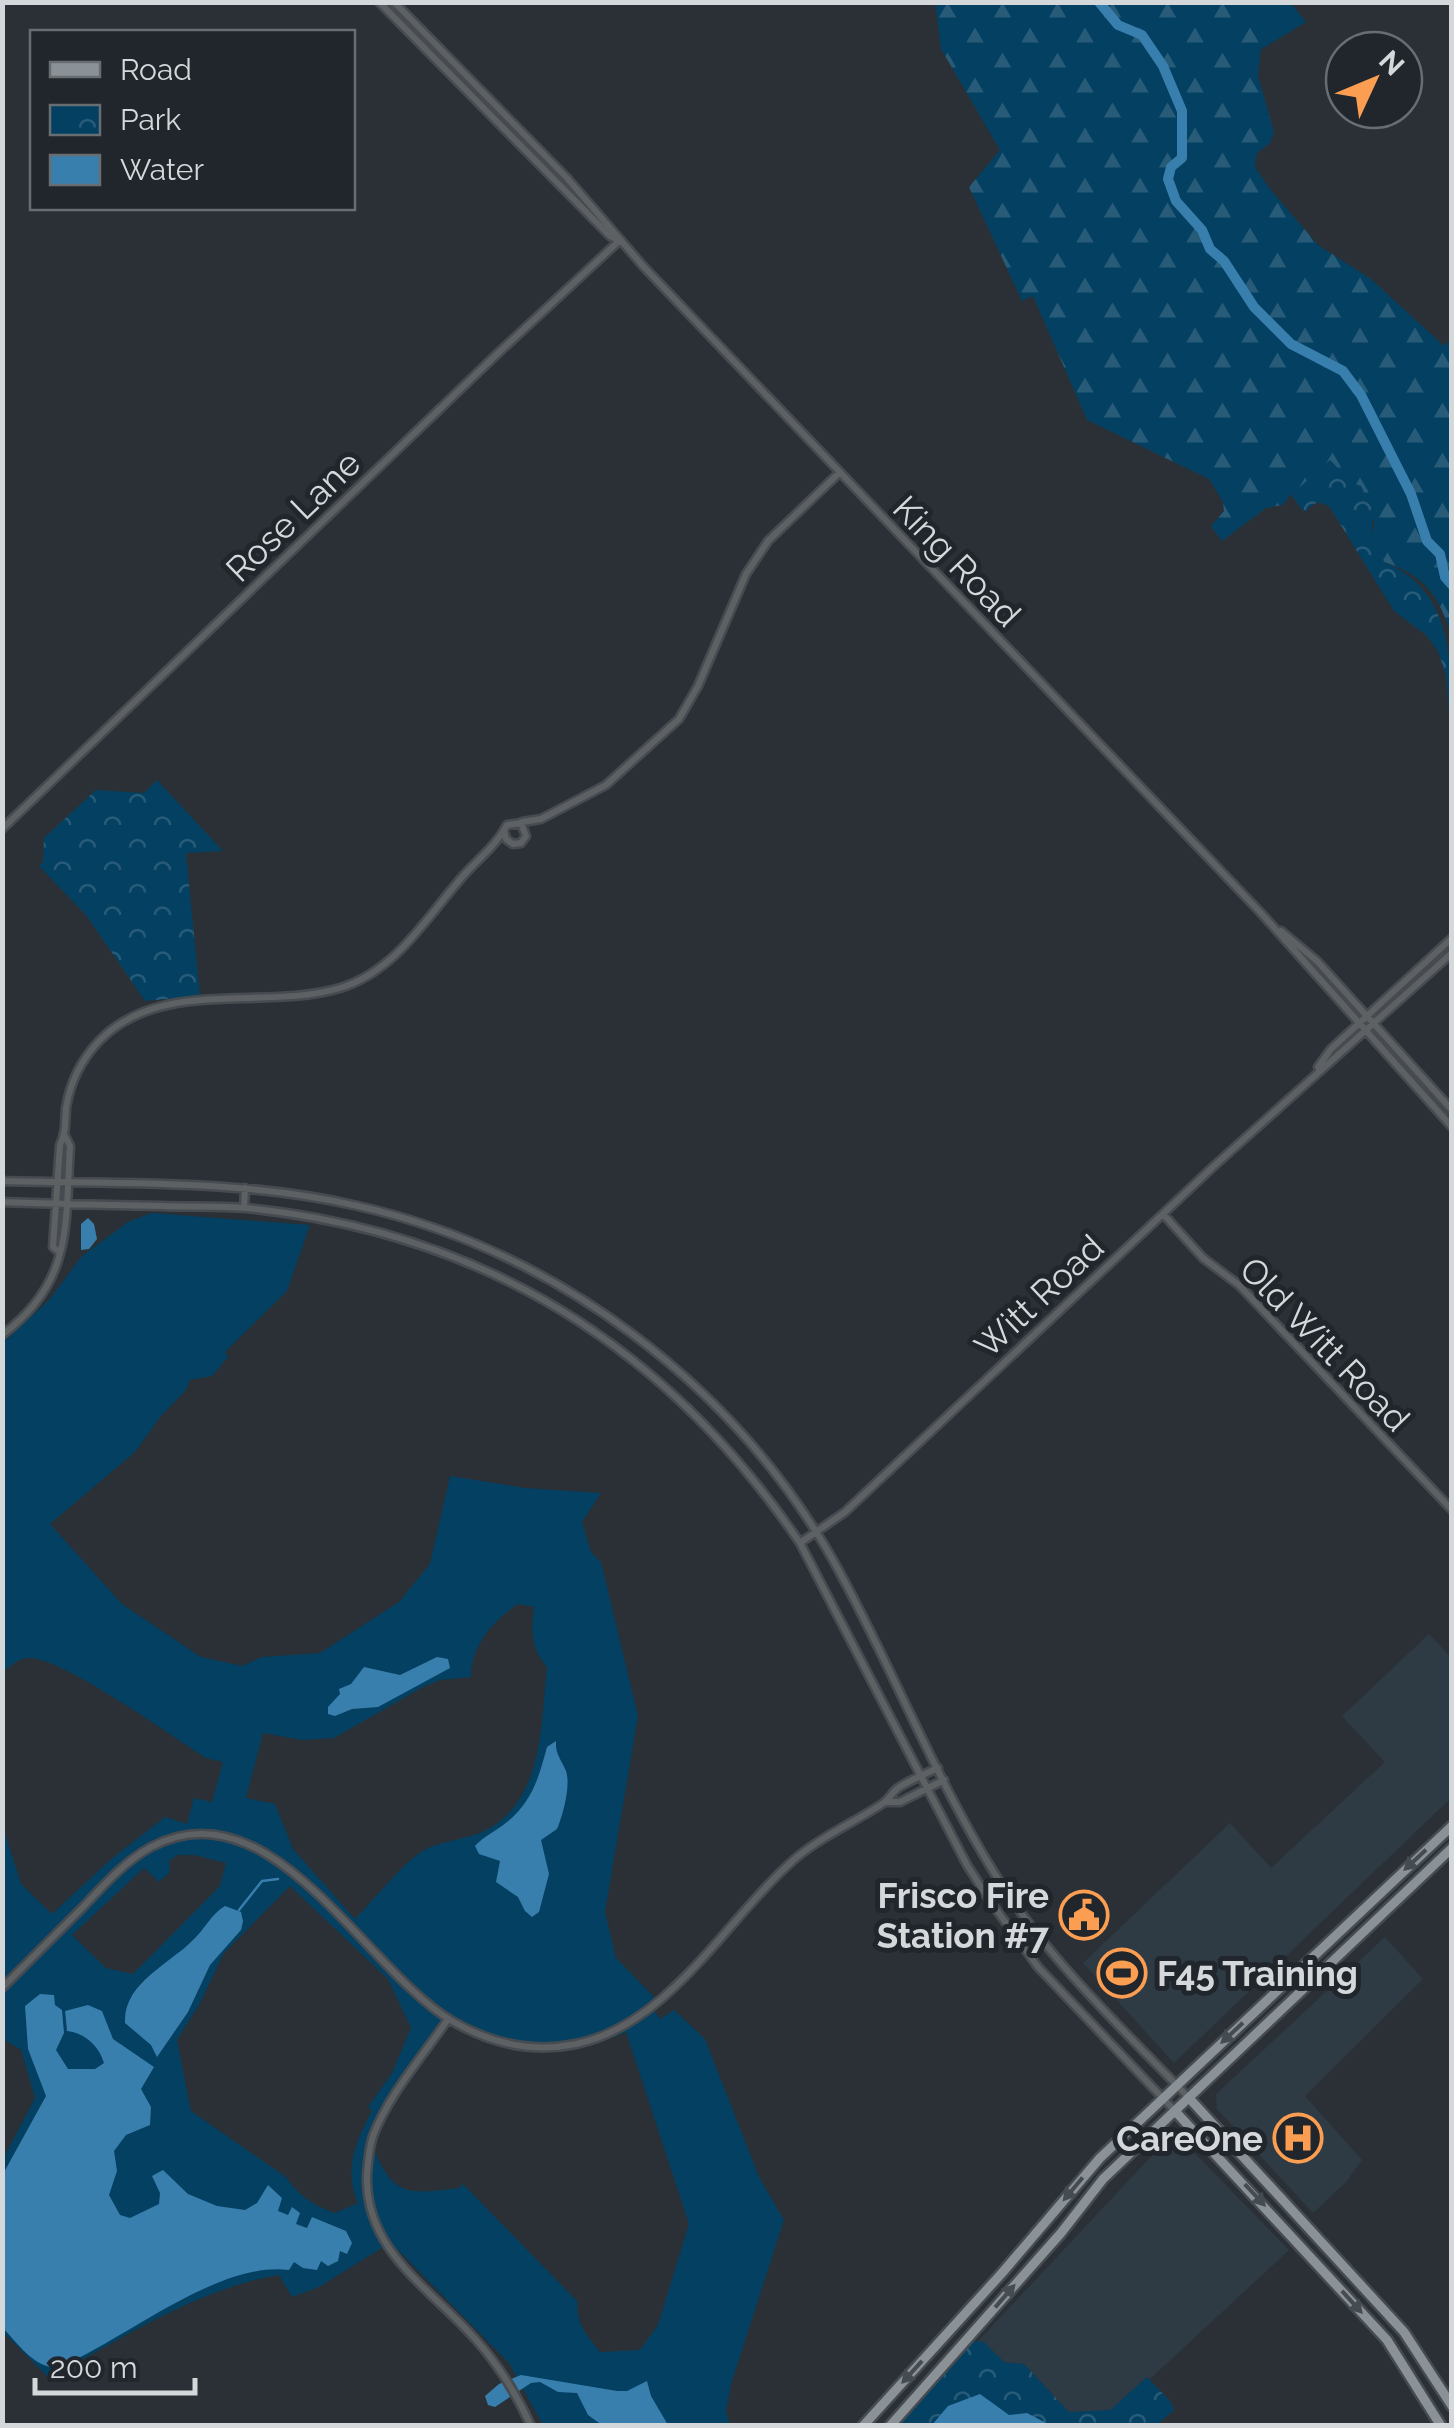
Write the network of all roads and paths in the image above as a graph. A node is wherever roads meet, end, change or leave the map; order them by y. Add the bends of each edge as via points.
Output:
1 (379, 2) edge
2 (394, 2) edge
3 (426, 36) junction
4 (419, 42) junction
5 (538, 149) junction
6 (531, 156) junction
7 (619, 241) junction
8 (839, 473) junction
9 (542, 819) junction
10 (518, 822) junction
11 (2, 829) edge
12 (504, 830) junction
13 (526, 836) junction
14 (513, 844) junction
15 (490, 850) junction
16 (1261, 913) junction
17 (1452, 938) edge
18 (1452, 953) edge
19 (1368, 1015) junction
20 (1360, 1022) junction
21 (1374, 1022) junction
22 (1366, 1029) junction
23 (1308, 1080) junction
24 (1452, 1110) edge
25 (1452, 1127) edge
26 (65, 1135) junction
27 (2, 1182) edge
28 (58, 1182) junction
29 (67, 1183) junction
30 (245, 1188) junction
31 (2, 1202) edge
32 (56, 1204) junction
33 (66, 1204) junction
34 (244, 1208) junction
35 (1164, 1214) junction
36 (59, 1252) junction
37 (2, 1335) edge
38 (1452, 1510) edge
39 (816, 1534) junction
40 (800, 1543) junction
41 (938, 1768) junction
42 (921, 1776) junction
43 (944, 1780) junction
44 (927, 1788) junction
45 (886, 1802) junction
46 (1452, 1826) edge
47 (1452, 1848) edge
48 (1331, 1940) junction
49 (1344, 1952) junction
50 (2, 1988) edge
51 (448, 2019) junction
52 (1176, 2085) junction
53 (1163, 2097) junction
54 (1188, 2098) junction
55 (1175, 2111) junction
56 (1300, 2217) junction
57 (1047, 2221) junction
58 (1287, 2230) junction
59 (1061, 2233) junction
60 (960, 2319) junction
61 (974, 2332) junction
62 (1452, 2406) edge
63 (531, 2426) edge
64 (863, 2426) edge
65 (890, 2426) edge
66 (1442, 2426) edge

1 - 4 street, King Road
2 - 3 street, King Road
3 - 4 street
3 - 5 street, King Road
4 - 6 street, King Road
5 - 6 street
5 - 7 street, King Road
6 - 7 street, King Road
7 - 8 street, King Road
7 - 11 street, Rose Lane
8 - 9 street via 768,541 746,574 679,719 606,786
8 - 16 street, King Road
9 - 10 street
9 - 13 street
10 - 12 street
10 - 13 street
12 - 14 street
12 - 15 street
13 - 14 street
14 - 15 street
15 - 26 street via 388,962 346,986 170,1004 124,1021 79,1070
16 - 19 street, King Road
16 - 20 street, King Road
17 - 19 street, Witt Road
18 - 21 street, Witt Road
19 - 20 street, Witt Road
19 - 21 street, King Road
20 - 22 street, King Road
20 - 23 street, Witt Road
21 - 22 street, Witt Road
21 - 24 street, King Road
22 - 23 street, Witt Road
22 - 25 street, King Road
23 - 35 street, Witt Road
26 - 28 street
26 - 29 street
27 - 28 street
28 - 29 street
28 - 32 street
29 - 30 street
29 - 33 street
30 - 34 street
30 - 39 street via 397,1216 503,1255 564,1288 695,1385 753,1448
31 - 32 street
32 - 33 street
32 - 36 street via 53,1246
33 - 34 street
33 - 36 street
34 - 40 street via 318,1218 419,1244 552,1305 640,1362 679,1398 739,1461
35 - 38 street, Old Witt Road
35 - 39 street, Witt Road
36 - 37 street via 48,1289
39 - 40 street, Witt Road
39 - 41 street
40 - 42 street
41 - 42 street
41 - 43 street
42 - 44 street
42 - 45 street
43 - 44 street
43 - 52 street via 1028,1922
44 - 45 street
44 - 53 street via 1014,1935
45 - 51 street via 786,1866 668,1992 603,2036 544,2047 500,2043
46 -> 48 main road
47 - 49 main road
48 - 49 main road
48 -> 52 main road
49 - 54 main road
50 - 51 street via 150,1848 212,1835 250,1843 284,1864
51 - 63 street via 380,2119 366,2194 388,2250 476,2340 505,2376
52 - 53 main road
52 - 54 street
53 - 55 street
53 -> 57 main road
54 - 55 main road
54 - 56 main road
55 -> 58 main road
55 - 59 main road via 1103,2179
56 - 58 main road
56 - 62 main road via 1404,2332
57 - 59 main road
57 - 60 main road
58 -> 66 main road via 1387,2340
61 -> 59 main road
60 - 61 main road
60 -> 64 main road
61 - 65 main road

